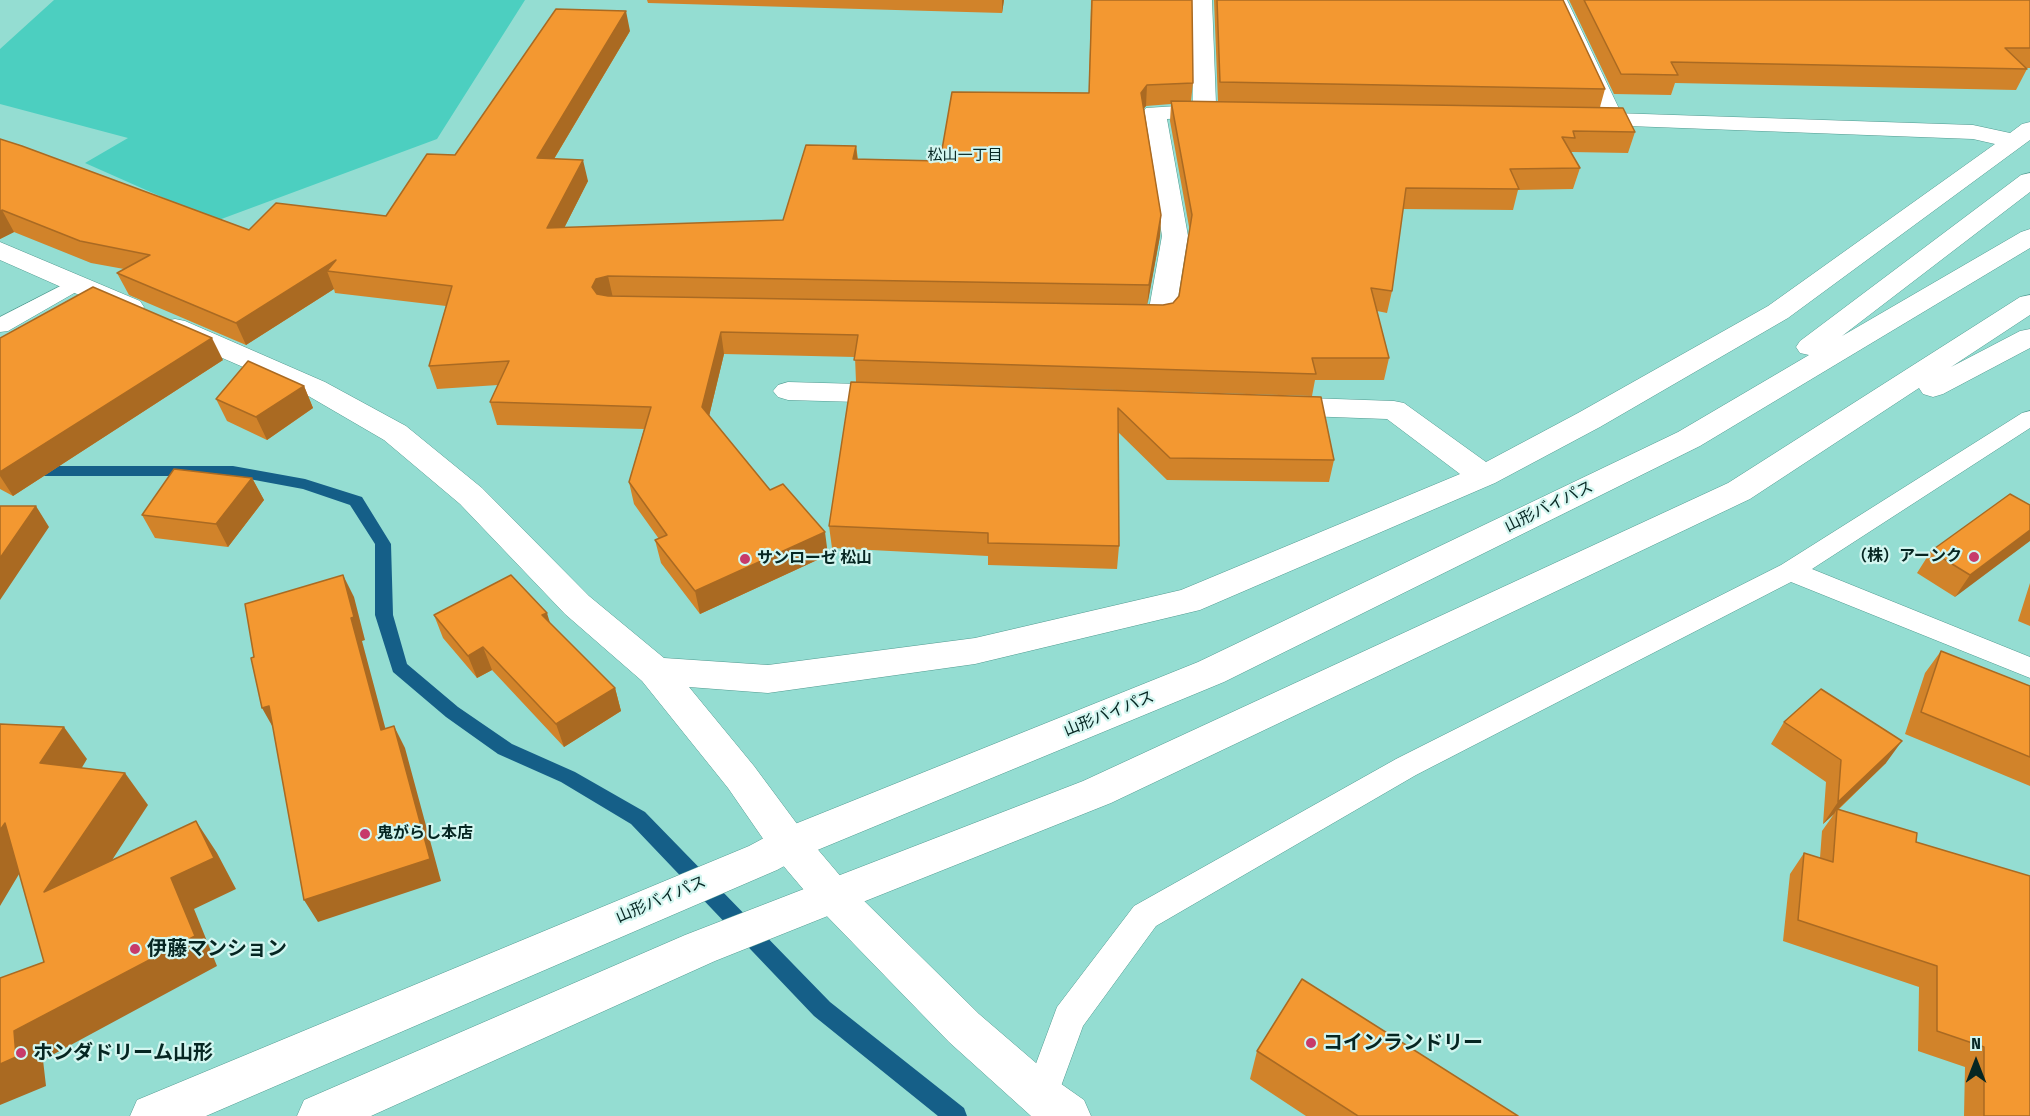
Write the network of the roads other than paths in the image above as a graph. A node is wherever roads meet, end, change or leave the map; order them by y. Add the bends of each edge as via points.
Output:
1 (1202, 0) edge
2 (1560, 0) edge
3 (1205, 111) junction
4 (1240, 112) edge
5 (1557, 118) edge
6 (1615, 119) junction
7 (2023, 135) edge
8 (2030, 180) edge
9 (2030, 237) edge
10 (0, 250) edge
11 (76, 284) junction
12 (2030, 303) edge
13 (1101, 316) edge
14 (0, 326) edge
15 (2030, 337) edge
16 (788, 391) dead end
17 (918, 395) edge
18 (1252, 405) edge
19 (2030, 418) edge
20 (1689, 439) junction
21 (1484, 476) junction
22 (1739, 491) junction
23 (1790, 571) junction
24 (2030, 668) edge
25 (655, 671) junction
26 (776, 851) junction
27 (834, 897) junction
28 (1054, 1106) edge
29 (153, 1116) edge
30 (320, 1116) edge

1 - 3 main road
2 - 6 lane
3 - 4 main road
3 - 13 main road via 1154,113 1175,236 1161,317
5 - 6 main road
6 - 7 main road
7 - 21 main road via 1778,312
8 - 20 main road
9 - 20 main road, 山形バイパス
10 - 11 main road
11 - 14 lane
11 - 25 main road via 315,388 395,433 471,496 577,605
12 - 22 main road
15 - 22 main road
16 - 17 main road
18 - 21 main road via 1394,410
19 - 23 lane
20 - 26 main road, 山形バイパス via 1211,672
21 - 25 main road via 1188,601 998,646 768,679
22 - 27 main road via 1097,792
23 - 24 lane
23 - 28 lane via 1406,767 1145,916 1069,1018
25 - 26 main road via 741,777
26 - 27 main road
26 - 29 main road, 山形バイパス
27 - 28 main road via 964,1028
27 - 30 main road via 700,948

